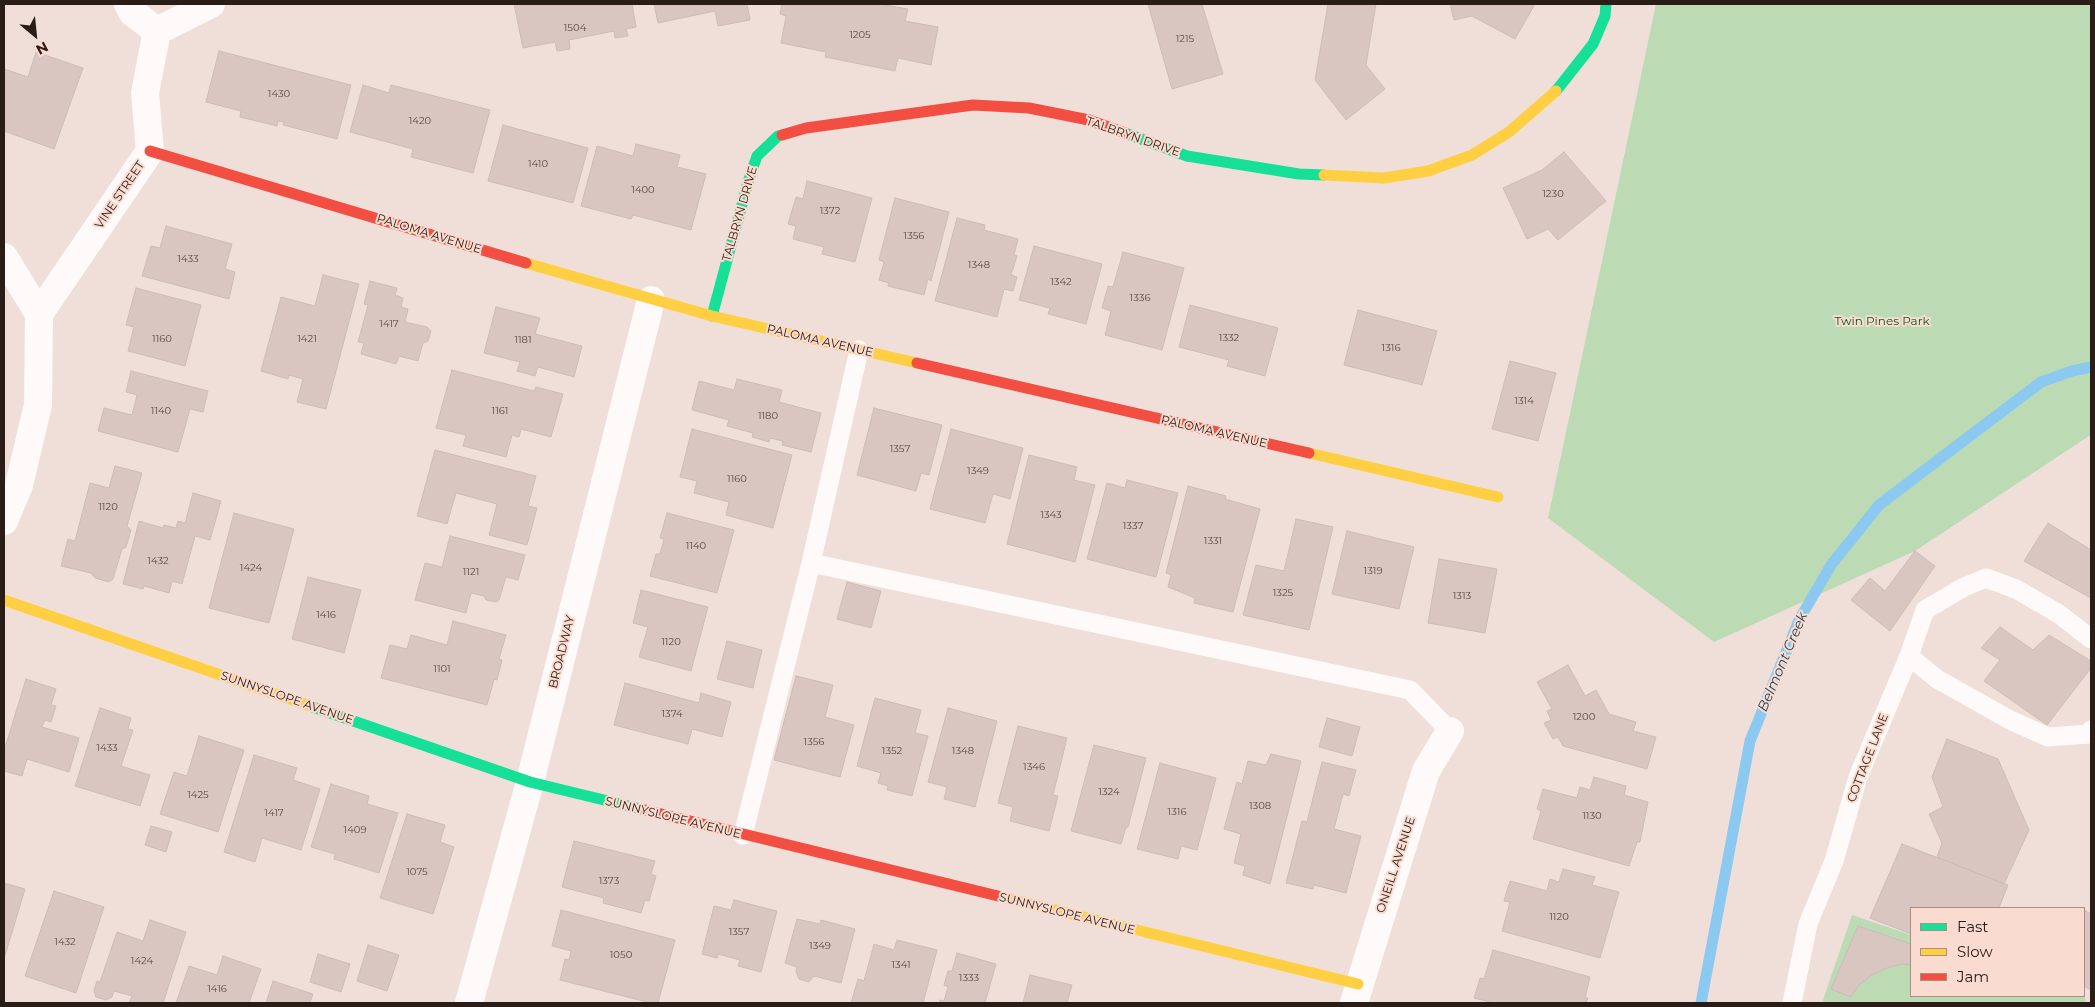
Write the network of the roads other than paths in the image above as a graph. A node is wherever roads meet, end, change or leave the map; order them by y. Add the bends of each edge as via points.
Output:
1 (128, 4) edge
2 (211, 4) edge
3 (1606, 4) edge
4 (157, 31) junction
5 (150, 151) junction
6 (4, 257) edge
7 (651, 300) junction
8 (39, 314) junction
9 (712, 316) junction
10 (859, 350) junction
11 (1498, 497) dead end
12 (4, 521) edge
13 (811, 563) junction
14 (4, 600) edge
15 (2091, 639) edge
16 (1909, 656) junction
17 (1450, 731) joint
18 (2090, 732) edge
19 (530, 782) junction
20 (743, 835) junction
21 (1356, 994) edge
22 (469, 1003) edge
23 (1792, 1003) edge

1 - 4 street via 132,12
2 - 4 street
3 - 9 street, TALBRYN DRIVE via 1605,16 1596,37 1559,88 1509,132 1472,155 1428,171 1384,178 1299,174 1187,156 1089,120 1030,108 973,105 806,128 778,136 757,156
4 - 5 street, VINE STREET via 145,93
5 - 7 street, PALOMA AVENUE
5 - 8 street, VINE STREET
6 - 8 street
7 - 9 street, PALOMA AVENUE
7 - 19 street, BROADWAY
8 - 12 street via 38,405 19,485
9 - 10 street, PALOMA AVENUE
10 - 11 street, PALOMA AVENUE
10 - 13 lane
13 - 17 lane via 1410,690
13 - 20 lane
14 - 19 street, SUNNYSLOPE AVENUE
15 - 16 lane, COTTAGE LANE via 2060,614 1986,578 1925,610
16 - 18 lane via 1937,679 2010,720 2048,737
16 - 23 lane, COTTAGE LANE via 1858,778 1834,861 1808,924
17 - 21 street, ONEILL AVENUE via 1426,771
19 - 20 street, SUNNYSLOPE AVENUE
19 - 22 street, BROADWAY
20 - 21 street, SUNNYSLOPE AVENUE

